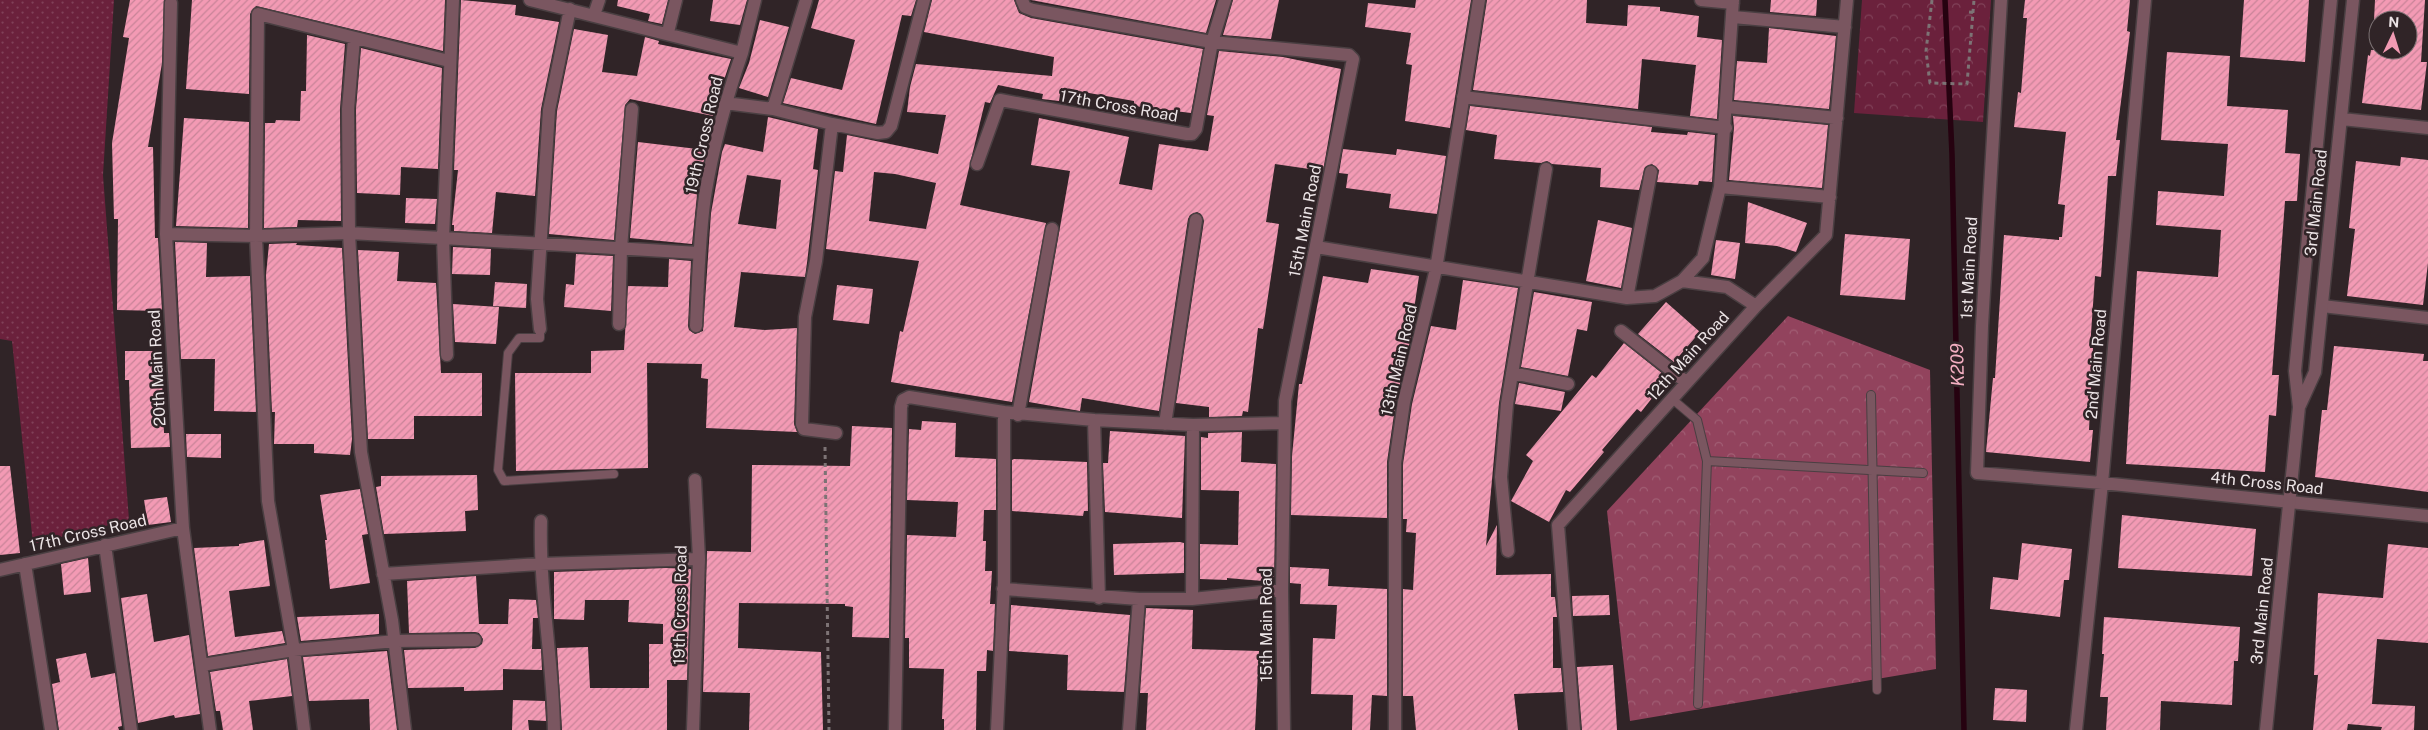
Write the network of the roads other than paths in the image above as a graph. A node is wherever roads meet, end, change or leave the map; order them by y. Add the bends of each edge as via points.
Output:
1 (453, 0) edge
2 (532, 0) edge
3 (599, 0) edge
4 (676, 0) edge
5 (755, 0) edge
6 (806, 0) edge
7 (924, 0) edge
8 (1022, 0) edge
9 (1225, 0) edge
10 (1478, 0) edge
11 (1701, 0) edge
12 (1847, 0) edge
13 (2001, 0) edge
14 (2145, 0) edge
15 (2331, 0) edge
16 (2353, 0) edge
17 (1733, 2) edge
18 (171, 3) dead end
19 (570, 10) junction
20 (594, 15) junction
21 (1733, 17) junction
22 (1845, 27) junction
23 (668, 32) junction
24 (354, 39) junction
25 (1212, 42) junction
26 (742, 52) junction
27 (449, 60) junction
28 (1463, 96) junction
29 (725, 103) junction
30 (1727, 107) junction
31 (632, 109) dead end
32 (773, 109) junction
33 (1837, 118) junction
34 (2342, 119) junction
35 (832, 124) junction
36 (1726, 128) junction
37 (2428, 128) edge
38 (977, 164) dead end
39 (1546, 169) dead end
40 (1651, 172) dead end
41 (1720, 187) junction
42 (1830, 197) junction
43 (1196, 220) dead end
44 (1052, 229) dead end
45 (349, 233) junction
46 (166, 234) junction
47 (256, 236) junction
48 (443, 238) junction
49 (541, 244) junction
50 (1316, 247) junction
51 (621, 248) junction
52 (699, 253) junction
53 (1436, 269) junction
54 (1528, 280) junction
55 (1682, 281) junction
56 (1627, 298) junction
57 (1756, 306) junction
58 (2322, 306) junction
59 (2428, 318) edge
60 (619, 324) dead end
61 (696, 326) dead end
62 (540, 329) joint
63 (1621, 331) dead end
64 (447, 355) dead end
65 (1512, 373) junction
66 (1686, 382) junction
67 (1568, 384) dead end
68 (1871, 395) dead end
69 (1671, 398) junction
70 (2299, 407) junction
71 (1004, 412) junction
72 (1018, 415) junction
73 (1094, 420) junction
74 (1283, 423) junction
75 (1165, 424) junction
76 (1193, 425) junction
77 (831, 432) road end
78 (1707, 461) junction
79 (1872, 470) junction
80 (1923, 473) dead end
81 (614, 474) dead end
82 (695, 480) dead end
83 (2102, 483) junction
84 (2290, 502) junction
85 (2428, 516) edge
86 (542, 521) dead end
87 (182, 528) junction
88 (105, 544) junction
89 (1508, 551) dead end
90 (699, 559) junction
91 (25, 564) junction
92 (540, 564) junction
93 (0, 570) edge
94 (383, 574) junction
95 (1004, 589) junction
96 (1282, 590) junction
97 (1099, 598) junction
98 (1140, 599) junction
99 (1192, 599) junction
100 (474, 640) dead end
101 (396, 641) junction
102 (294, 650) junction
103 (202, 664) junction
104 (1877, 690) dead end
105 (1698, 704) dead end
106 (51, 730) edge
107 (130, 730) edge
108 (210, 730) edge
109 (304, 730) edge
110 (406, 730) edge
111 (554, 730) edge
112 (692, 730) edge
113 (895, 730) edge
114 (997, 730) edge
115 (1129, 730) edge
116 (1284, 730) edge
117 (1395, 730) edge
118 (1574, 730) edge
119 (2076, 730) edge
120 (2266, 730) edge

1 - 27 street
2 - 19 street
3 - 20 street
4 - 23 street
5 - 26 street, 19th Cross Road
6 - 32 street
7 - 35 street via 892,126 886,132 878,133
8 - 25 street, 15th Main Road via 1025,7 1033,10
9 - 25 street, 17th Cross Road
10 - 28 street, 13th Main Road
11 - 17 street
12 - 22 street, 12th Main Road
13 - 83 street, 1st Main Road via 1977,473
14 - 83 street, 2nd Main Road
15 - 70 street, 3rd Main Road via 2295,371
16 - 34 street, 3rd Main Road
17 - 21 street
18 - 46 street, 20th Main Road
19 - 20 street
19 - 49 street via 549,110
20 - 23 street
21 - 22 street
21 - 30 street
22 - 33 street, 12th Main Road
23 - 26 street
24 - 27 street
24 - 45 street via 348,109
24 - 47 street via 258,14
25 - 38 street, 17th Cross Road via 1196,129 1192,134 1000,100
25 - 50 street, 15th Main Road via 1349,55 1353,59
26 - 29 street, 19th Cross Road
27 - 48 street
28 - 36 street
28 - 53 street, 13th Main Road
29 - 32 street
29 - 52 street, 19th Cross Road via 705,196
30 - 33 street
30 - 36 street
31 - 51 street
32 - 35 street
33 - 42 street, 12th Main Road
34 - 37 street
34 - 58 street, 3rd Main Road
35 - 77 street via 816,261 805,317 802,424 804,429
36 - 41 street
39 - 54 street
40 - 56 street
41 - 42 street
41 - 55 street via 1703,258
42 - 57 street, 12th Main Road via 1826,235
43 - 75 street
44 - 72 street
45 - 47 street
45 - 48 street
45 - 94 street via 361,452
46 - 47 street
46 - 87 street, 20th Main Road
47 - 102 street via 268,501
48 - 49 street
48 - 64 street
49 - 51 street
49 - 62 street via 537,299
50 - 53 street
50 - 74 street, 15th Main Road
51 - 52 street
51 - 60 street
52 - 61 street, 19th Cross Road
53 - 54 street
53 - 117 street, 13th Main Road via 1404,402 1395,463
54 - 56 street
54 - 65 street
55 - 56 street via 1655,296
55 - 57 street via 1727,287
57 - 66 street, 12th Main Road
58 - 59 street
58 - 70 street, 3rd Main Road via 2315,372
62 - 81 lane via 540,338 519,338 508,353 500,477 511,482
63 - 66 street
65 - 67 street
65 - 89 street via 1500,477
66 - 69 street, 12th Main Road
68 - 79 lane
69 - 78 lane via 1697,420
69 - 118 street, 12th Main Road via 1558,524
70 - 84 street, 3rd Main Road
71 - 72 street
71 - 95 street
71 - 113 street via 909,397 903,400
72 - 73 street
73 - 75 street
73 - 97 street
74 - 76 street
74 - 96 street, 15th Main Road
75 - 76 street
76 - 99 street
78 - 79 lane
78 - 105 lane
79 - 80 lane
79 - 104 lane
82 - 90 street, 19th Cross Road
83 - 84 street, 4th Cross Road
83 - 119 street, 2nd Main Road
84 - 85 street, 4th Cross Road
84 - 120 street, 3rd Main Road
86 - 92 street
87 - 88 street, 17th Cross Road
87 - 103 street, 20th Main Road
88 - 91 street, 17th Cross Road
88 - 107 street
90 - 92 street
90 - 112 street, 19th Cross Road
91 - 93 street, 17th Cross Road
91 - 106 street
92 - 94 street
92 - 111 street
94 - 101 street
95 - 97 street
95 - 114 street
96 - 99 street
96 - 116 street, 15th Main Road
97 - 98 street
98 - 99 street
98 - 115 street
100 - 101 street
101 - 102 street
101 - 110 street
102 - 103 street
102 - 109 street
103 - 108 street, 20th Main Road

